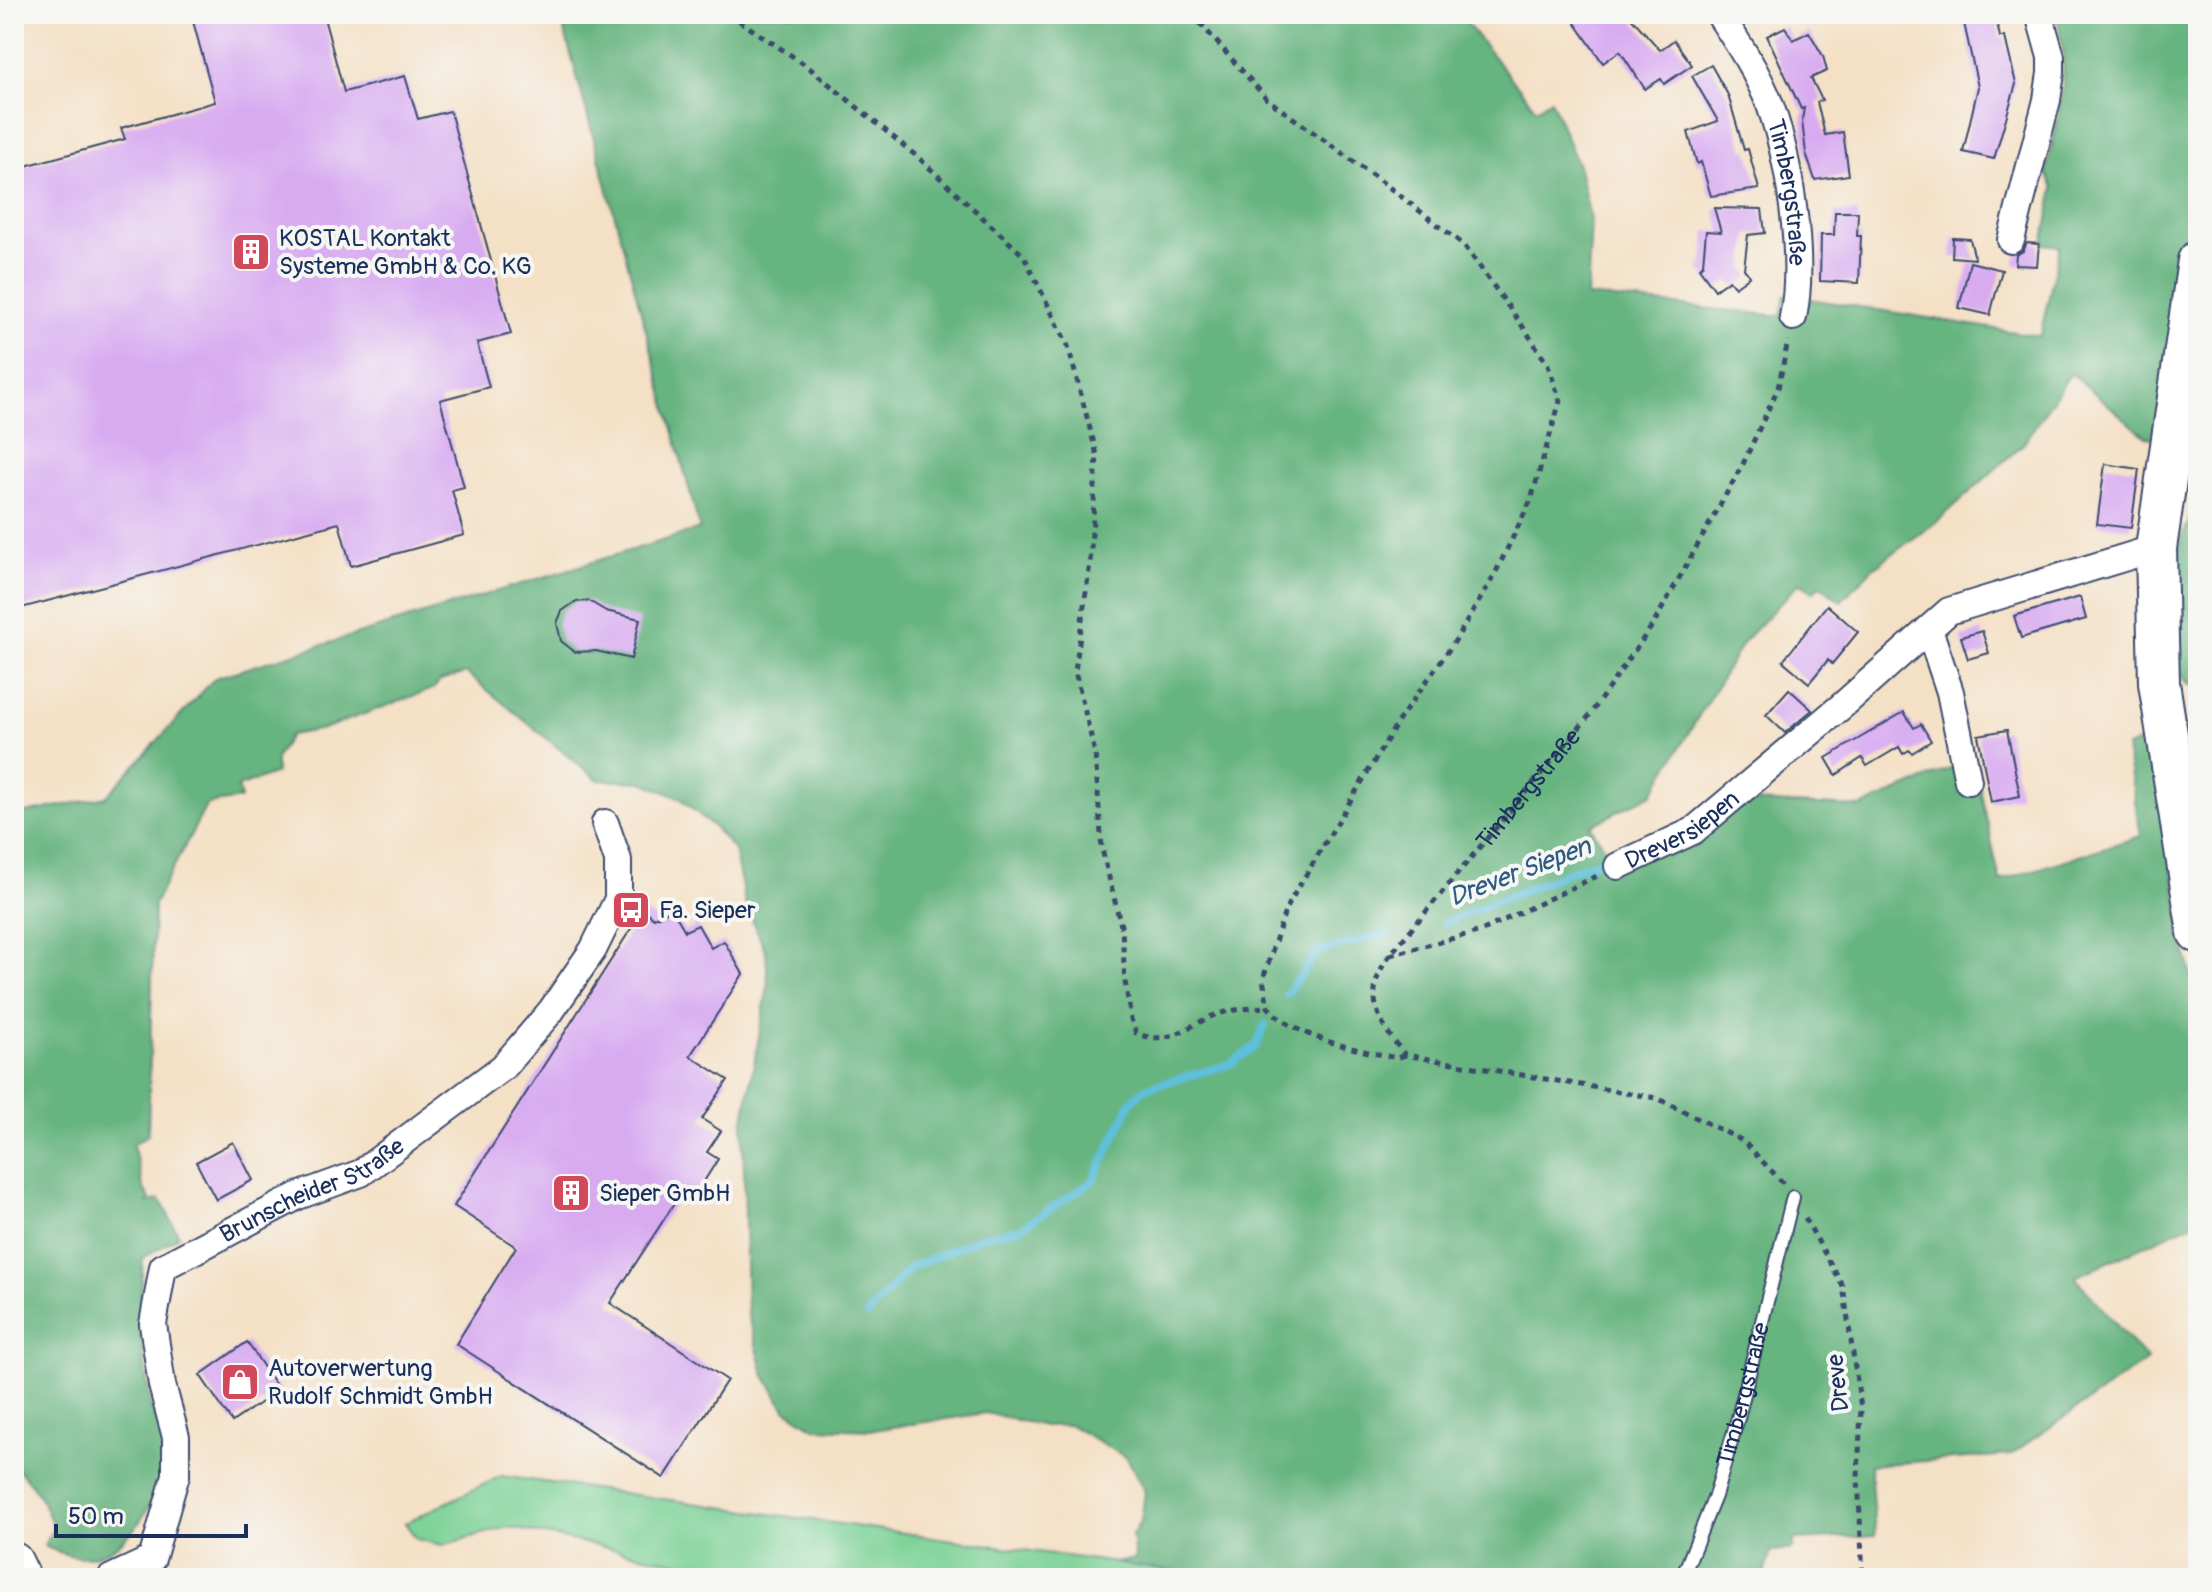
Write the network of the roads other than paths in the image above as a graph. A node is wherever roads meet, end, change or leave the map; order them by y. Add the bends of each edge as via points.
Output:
1 (1719, 14) edge
2 (2039, 14) edge
3 (2011, 240) dead end
4 (2198, 261) edge
5 (1793, 317) road end
6 (2156, 548) junction
7 (1929, 629) junction
8 (1968, 781) dead end
9 (605, 823) dead end
10 (1618, 866) road end
11 (2198, 932) edge
12 (1793, 1197) road end
13 (14, 1561) edge
14 (22, 1578) edge
15 (111, 1578) edge
16 (1682, 1578) edge

1 - 5 street, Timbergstraße via 1770,104 1785,156 1794,221
2 - 3 street via 2051,73
4 - 6 main road
6 - 7 street, Dreversiepen via 1949,611
6 - 11 main road via 2159,683
7 - 8 street via 1950,692
7 - 10 street, Dreversiepen via 1693,831
9 - 15 street, Brunscheider Straße via 618,860 618,899 593,950 503,1067 361,1173 298,1196 163,1267 153,1324 176,1437 176,1475 152,1559
12 - 16 lane, Timbergstraße via 1738,1418 1715,1496
13 - 14 main road

